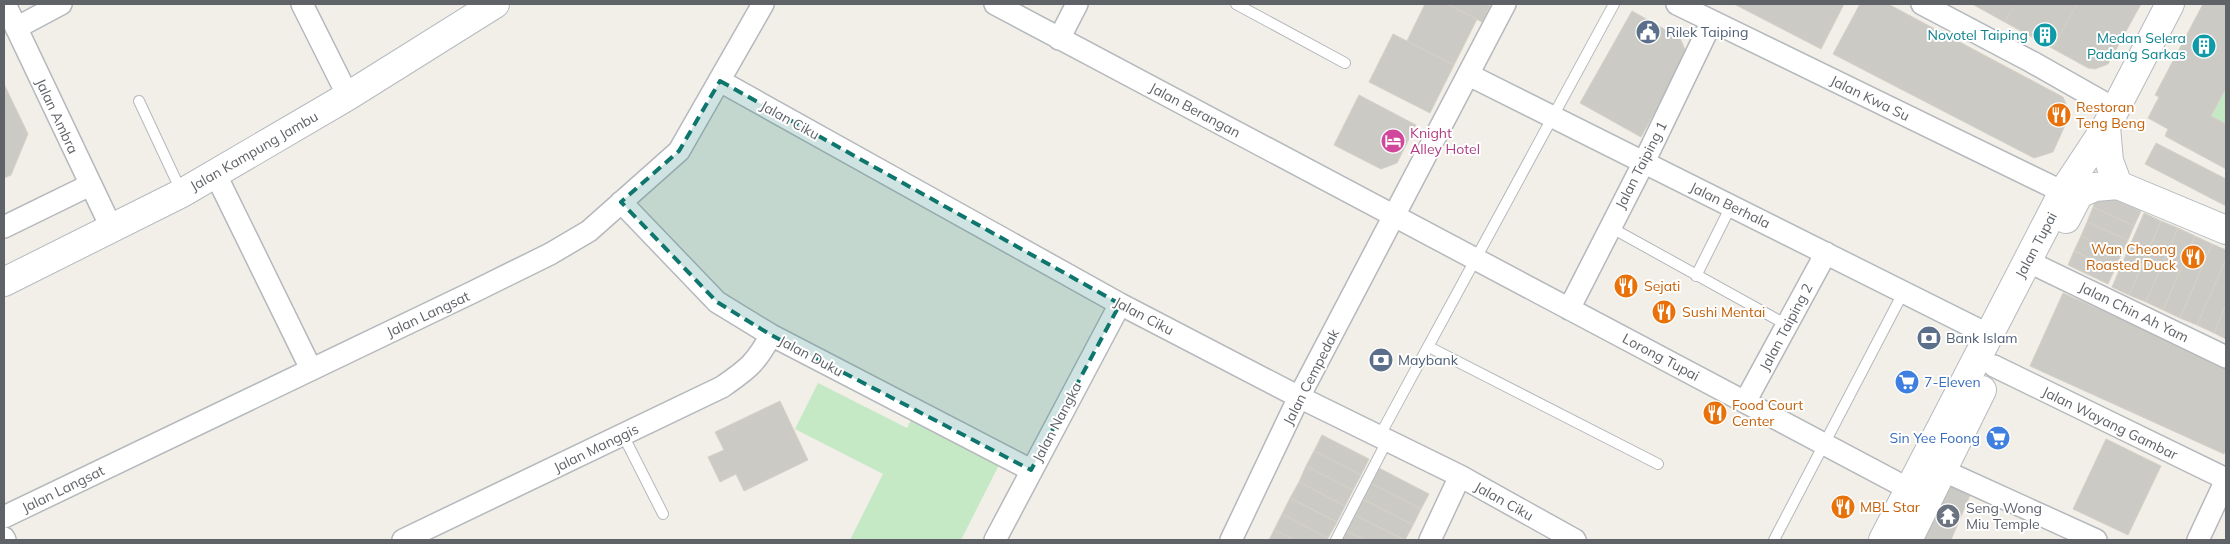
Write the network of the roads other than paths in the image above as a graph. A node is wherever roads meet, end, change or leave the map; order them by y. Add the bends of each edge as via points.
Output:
1 (5, 4) edge
2 (61, 4) edge
3 (302, 4) edge
4 (494, 4) edge
5 (763, 4) edge
6 (995, 4) edge
7 (1077, 4) edge
8 (1236, 4) edge
9 (1506, 4) edge
10 (1614, 4) edge
11 (1677, 4) edge
12 (1922, 4) edge
13 (2170, 4) edge
14 (1712, 21) junction
15 (16, 28) junction
16 (1059, 39) junction
17 (1345, 63) dead end
18 (1469, 75) junction
19 (720, 81) junction
20 (348, 96) junction
21 (139, 100) dead end
22 (1553, 117) junction
23 (2110, 118) junction
24 (1644, 162) junction
25 (215, 173) junction
26 (2118, 185) junction
27 (90, 186) junction
28 (182, 193) junction
29 (2071, 193) junction
30 (621, 202) junction
31 (1731, 206) junction
32 (1395, 216) junction
33 (4, 227) edge
34 (111, 227) junction
35 (1610, 227) junction
36 (2226, 230) edge
37 (1826, 253) junction
38 (1476, 259) junction
39 (2035, 264) junction
40 (1696, 276) junction
41 (4, 282) edge
42 (1904, 291) junction
43 (1120, 304) junction
44 (1569, 309) junction
45 (1787, 325) junction
46 (771, 335) junction
47 (1991, 336) junction
48 (1428, 347) junction
49 (2226, 357) edge
50 (1994, 366) junction
51 (311, 369) junction
52 (1299, 397) junction
53 (1745, 402) junction
54 (623, 434) junction
55 (1383, 439) junction
56 (1824, 443) junction
57 (1658, 464) dead end
58 (1031, 470) junction
59 (1942, 470) junction
60 (1460, 476) junction
61 (2226, 480) edge
62 (1918, 494) junction
63 (663, 514) dead end
64 (4, 517) edge
65 (426, 535) edge
66 (403, 540) edge
67 (995, 540) edge
68 (1230, 540) edge
69 (1336, 540) edge
70 (1430, 540) edge
71 (1575, 540) edge
72 (1774, 540) edge
73 (1883, 540) edge
74 (1908, 540) edge
75 (2096, 540) edge
76 (2198, 540) edge

1 - 15 street, Jalan Ambra
2 - 15 street
3 - 20 street
4 - 20 main road, Jalan Kampung Jambu
5 - 19 street, Jalan Langsat
6 - 16 street, Jalan Berangan
7 - 16 street
8 - 17 lane
9 - 18 street, Jalan Cempedak
10 - 22 lane
11 - 14 street, Jalan Kwa Su
12 - 23 street via 2032,62
13 - 23 main road, Jalan Tupai
14 - 24 street, Jalan Taiping 1
14 - 29 street, Jalan Kwa Su
15 - 27 street, Jalan Ambra
16 - 32 street, Jalan Berangan
18 - 22 street, Jalan Berhala
18 - 32 street, Jalan Cempedak
19 - 30 street, Jalan Langsat via 679,151
19 - 43 street, Jalan Ciku
20 - 25 main road, Jalan Kampung Jambu
21 - 28 lane
22 - 24 street, Jalan Berhala
22 - 38 lane
23 - 26 main road via 2109,161
23 - 29 main road, Jalan Tupai
24 - 31 street, Jalan Berhala
24 - 35 street, Jalan Taiping 1
25 - 28 main road, Jalan Kampung Jambu
25 - 51 street
26 - 29 main road
26 - 36 main road
27 - 33 street
27 - 34 street, Jalan Ambra
28 - 34 main road, Jalan Kampung Jambu
29 - 39 main road, Jalan Tupai
30 - 46 street, Jalan Duku via 717,302
30 - 51 street, Jalan Langsat via 589,231 550,254
31 - 37 street, Jalan Berhala
31 - 40 lane
32 - 38 street, Lorong Tupai
32 - 52 street, Jalan Cempedak
34 - 41 main road, Jalan Kampung Jambu
35 - 40 lane
35 - 44 street, Jalan Taiping 1
37 - 42 street, Jalan Berhala
37 - 45 street, Jalan Taiping 2
38 - 44 street, Lorong Tupai
38 - 48 lane
39 - 47 main road, Jalan Tupai
39 - 49 street, Jalan Chin Ah Yam
39 - 50 main road, Jalan Tupai
40 - 45 lane
42 - 47 street, Jalan Berhala
42 - 56 lane
43 - 52 street, Jalan Ciku
43 - 58 street, Jalan Nangka
44 - 53 street, Lorong Tupai
45 - 53 street, Jalan Taiping 2
46 - 54 street, Jalan Manggis via 748,369 722,387
46 - 58 street, Jalan Duku
47 - 62 main road, Jalan Tupai
48 - 55 lane
48 - 57 lane
50 - 59 main road, Jalan Tupai
50 - 61 street, Jalan Wayang Gambar
51 - 64 street, Jalan Langsat
52 - 55 street, Jalan Ciku
52 - 68 street, Jalan Cempedak
53 - 56 street, Lorong Tupai
54 - 63 lane
54 - 65 street, Jalan Manggis
55 - 60 street, Jalan Ciku
55 - 69 lane
56 - 62 street, Lorong Tupai
56 - 72 lane
58 - 67 street, Jalan Nangka
59 - 62 main road, Jalan Tupai
59 - 75 street
60 - 70 street
60 - 71 street, Jalan Ciku
61 - 76 street
62 - 73 main road
62 - 74 main road, Jalan Tupai
65 - 66 street, Jalan Manggis

